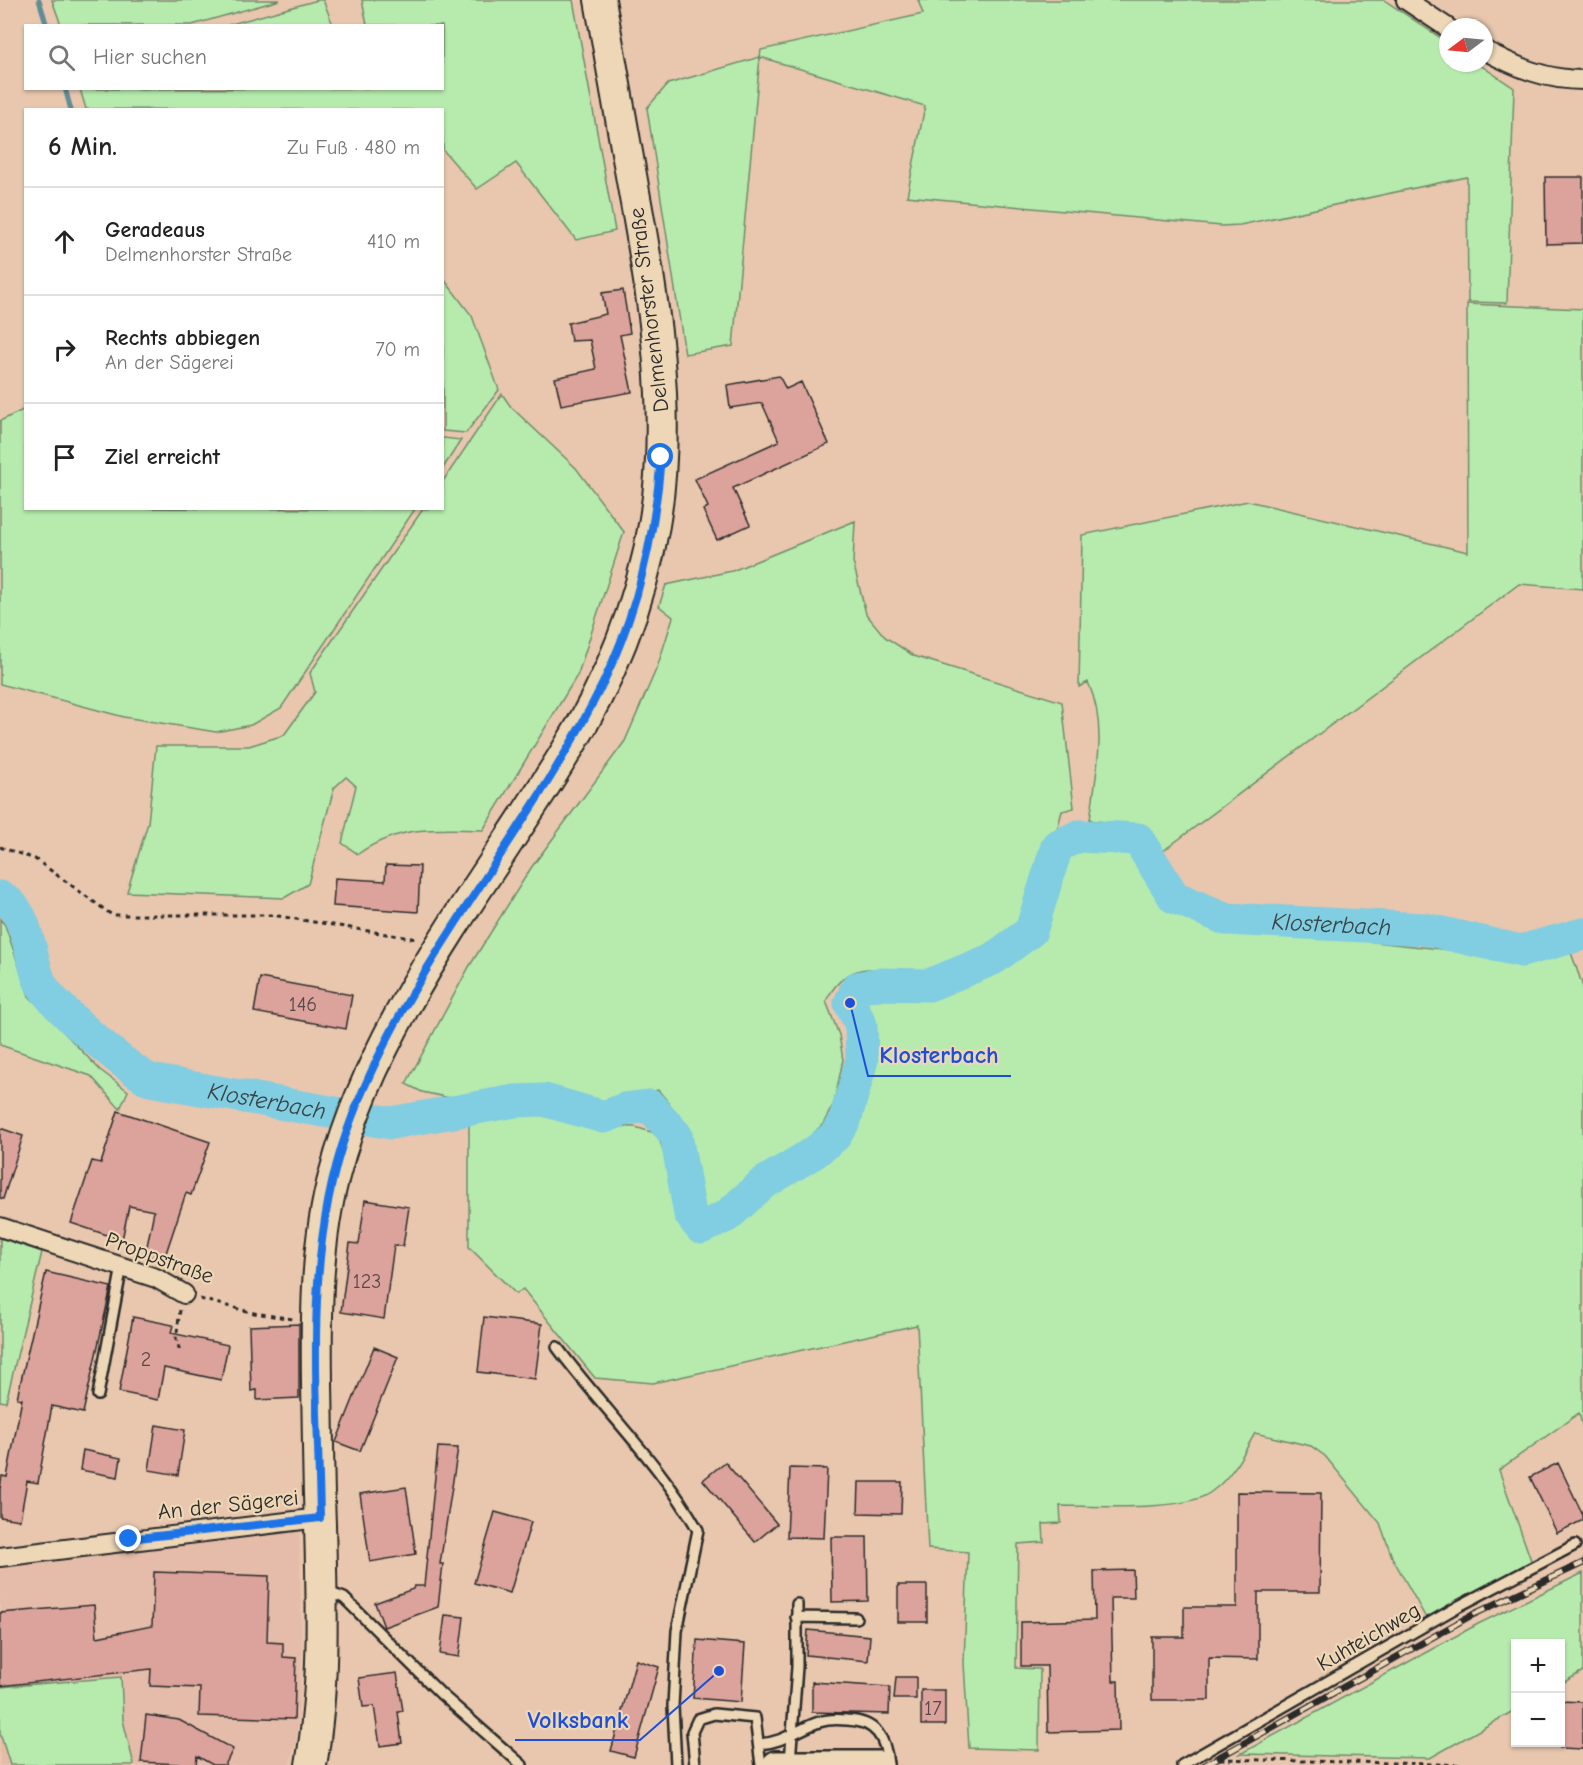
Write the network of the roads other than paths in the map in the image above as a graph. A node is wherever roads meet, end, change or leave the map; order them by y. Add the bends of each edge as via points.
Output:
1 (600, 0) edge
2 (1406, 0) edge
3 (1439, 22) edge
4 (1493, 55) edge
5 (1583, 80) edge
6 (0, 1227) edge
7 (122, 1266) junction
8 (183, 1294) road end
9 (557, 1347) dead end
10 (98, 1395) dead end
11 (320, 1518) junction
12 (1575, 1545) dead end
13 (0, 1557) edge
14 (322, 1589) junction
15 (797, 1604) dead end
16 (796, 1617) junction
17 (856, 1618) dead end
18 (792, 1735) junction
19 (759, 1744) junction
20 (311, 1765) edge
21 (522, 1765) edge
22 (676, 1765) edge
23 (695, 1765) edge
24 (761, 1765) edge
25 (783, 1765) edge
26 (879, 1765) edge
27 (888, 1765) edge
28 (1182, 1765) edge

1 - 11 main road, Delmenhorster Straße via 646,259 660,376 661,457 649,549 604,681 579,729 415,990 379,1055 346,1131 333,1178 320,1255 316,1322
2 - 3 street
4 - 5 street via 1541,75
6 - 7 street, Proppstraße
7 - 8 street, Proppstraße via 156,1278
7 - 10 lane
9 - 22 lane via 678,1496 698,1530 677,1631 673,1706
11 - 13 street, An der Sägerei
11 - 14 main road, Delmenhorster Straße
12 - 28 lane, Kuhteichweg via 1459,1606
14 - 20 main road, Delmenhorster Straße via 322,1664
14 - 21 lane via 344,1598 441,1694
15 - 16 lane
16 - 17 lane
16 - 18 lane
18 - 19 lane
18 - 25 lane
18 - 27 lane via 821,1721 860,1720 881,1734
19 - 23 lane via 755,1718 714,1714 698,1719 693,1732
19 - 24 lane
25 - 26 street

